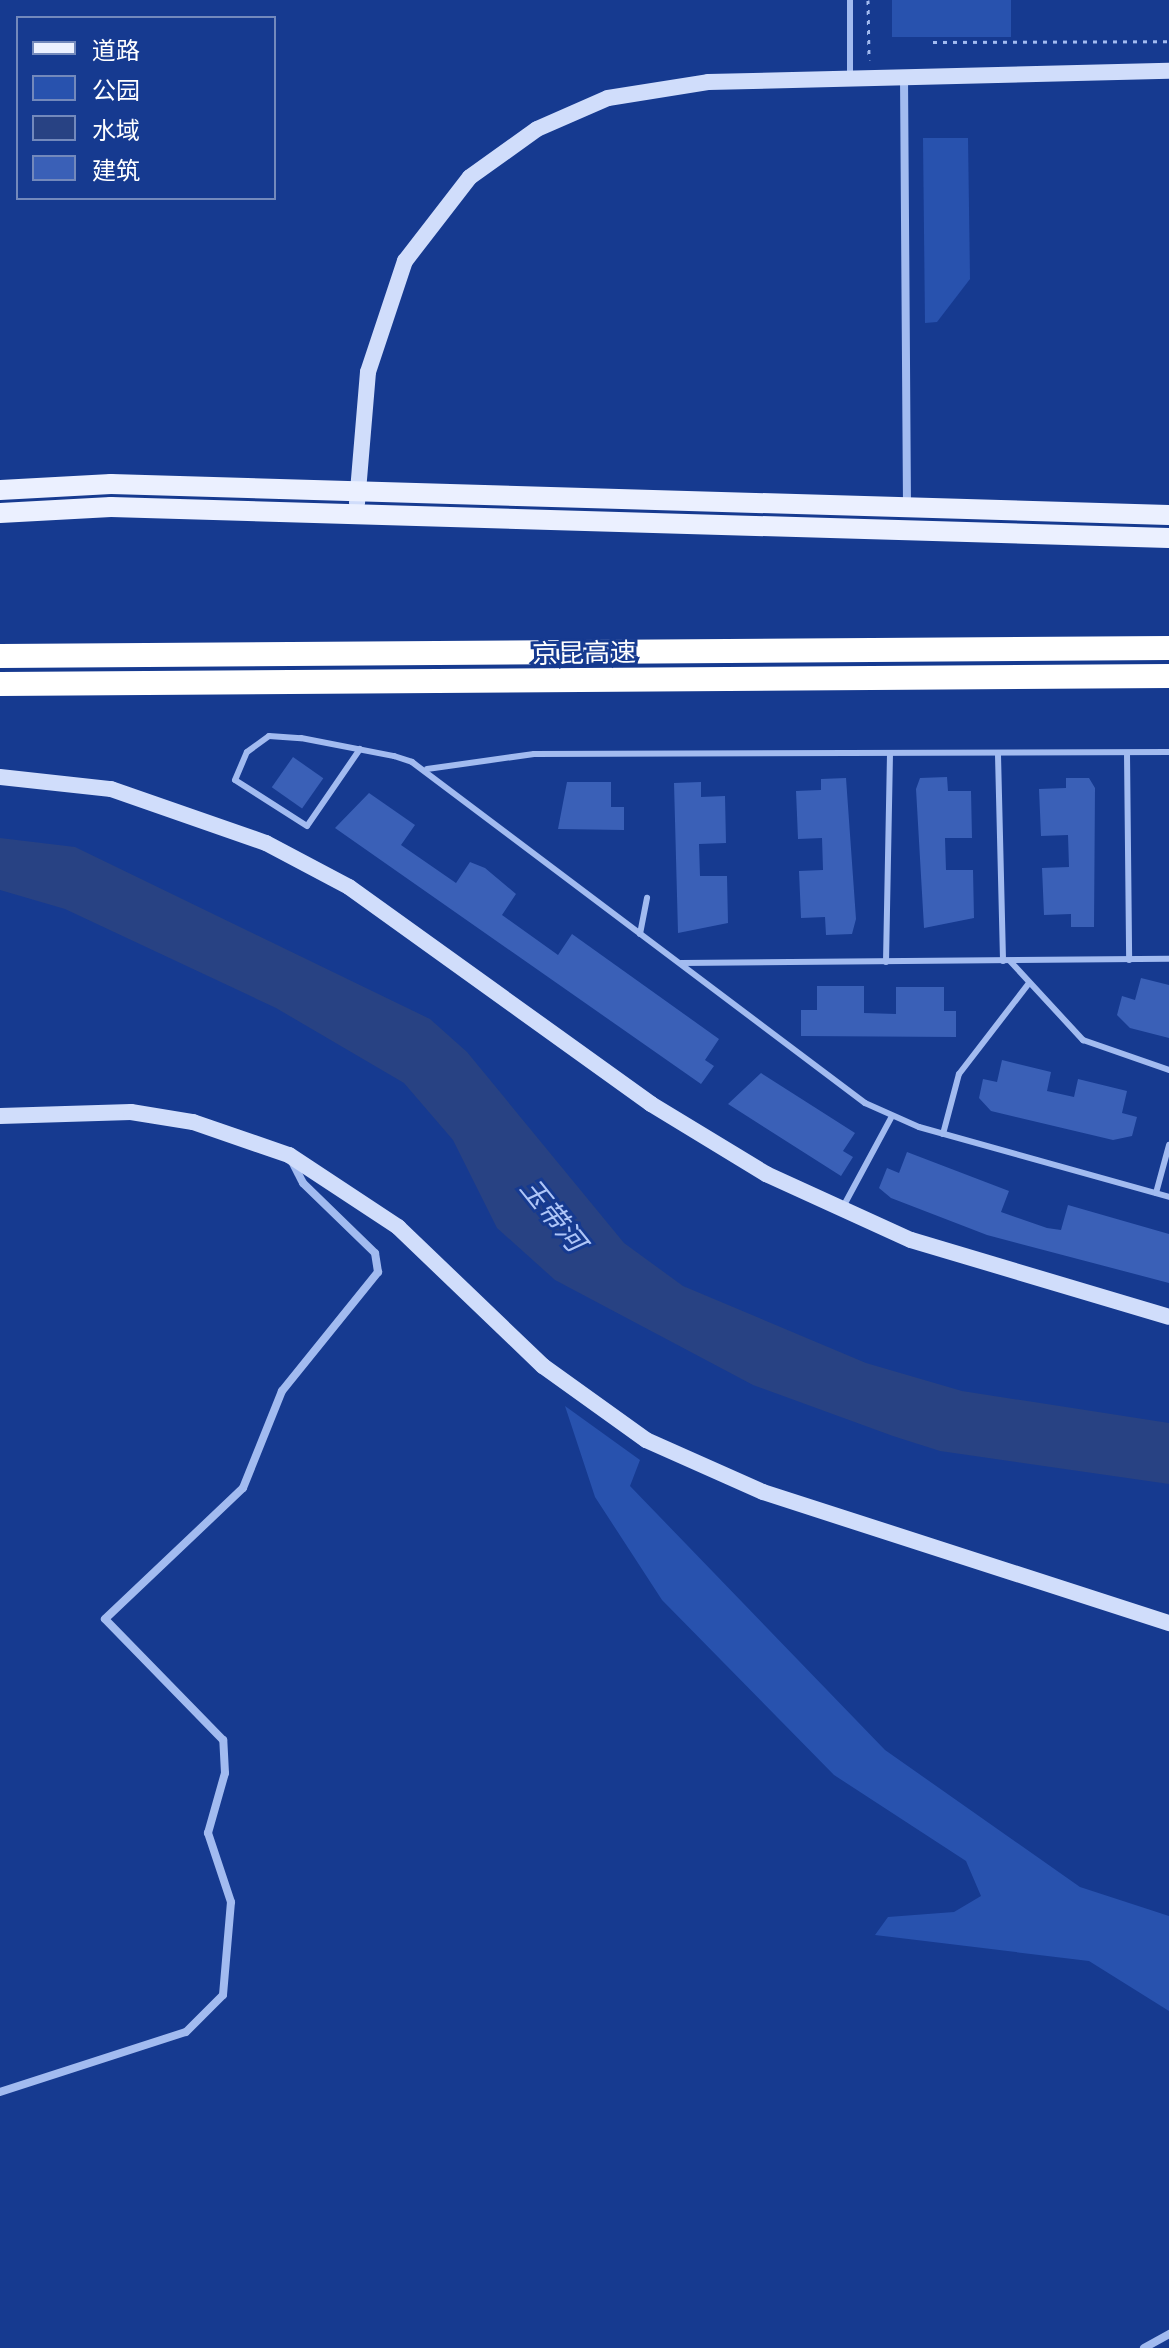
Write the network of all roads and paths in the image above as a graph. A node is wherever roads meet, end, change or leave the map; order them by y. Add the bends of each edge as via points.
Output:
1 (850, 0) edge
2 (868, 0) edge
3 (1169, 41) edge
4 (933, 42) dead end
5 (1169, 71) edge
6 (904, 75) junction
7 (850, 76) junction
8 (869, 76) junction
9 (0, 490) edge
10 (358, 494) junction
11 (907, 507) junction
12 (0, 513) edge
13 (1169, 515) edge
14 (356, 516) junction
15 (1169, 538) edge
16 (1169, 648) edge
17 (0, 656) edge
18 (1169, 676) edge
19 (0, 684) edge
20 (360, 749) junction
21 (1169, 752) edge
22 (1127, 753) junction
23 (890, 755) junction
24 (998, 755) junction
25 (427, 769) junction
26 (0, 777) edge
27 (647, 898) dead end
28 (640, 934) junction
29 (1169, 959) edge
30 (1129, 960) junction
31 (1006, 961) junction
32 (886, 962) junction
33 (679, 963) junction
34 (1029, 983) junction
35 (1169, 1070) edge
36 (0, 1116) edge
37 (892, 1116) junction
38 (943, 1134) junction
39 (1169, 1145) edge
40 (289, 1155) junction
41 (1156, 1193) junction
42 (1169, 1197) edge
43 (842, 1210) junction
44 (1169, 1317) edge
45 (1169, 1623) edge
46 (0, 2092) edge
47 (1169, 2334) edge
48 (1144, 2348) edge

1 - 7 lane
2 - 8 path
3 - 4 path
5 - 6 street
6 - 8 street
6 - 11 street
7 - 8 street
7 - 10 street via 723,81 608,98 537,129 487,162 419,236 387,304 368,372
9 - 10 main road via 111,484
10 - 11 main road
10 - 14 street
11 - 13 main road
12 - 14 main road via 111,507
14 - 15 main road
16 - 17 highway, 京昆高速
18 - 19 highway, 京昆高速
20 - 20 lane via 269,736 247,752 235,780 307,826
20 - 25 lane
21 - 22 lane
22 - 24 lane
22 - 30 lane
23 - 24 lane
23 - 25 lane via 534,754
23 - 32 lane
24 - 31 lane
25 - 28 lane
26 - 43 street via 68,781 153,800 283,851 391,915 688,1129
27 - 28 lane
28 - 33 lane
29 - 30 lane
30 - 31 lane
31 - 32 lane
31 - 34 lane
32 - 33 lane
33 - 37 lane
34 - 35 lane via 1098,1049
34 - 38 lane via 959,1074
36 - 40 street via 131,1112 193,1122
37 - 38 lane
37 - 43 lane
38 - 41 lane
39 - 41 lane
40 - 45 street via 398,1227 543,1366 646,1440 763,1492
40 - 46 street via 303,1183 375,1253 378,1272 282,1391 243,1488 105,1619 223,1740 225,1773 208,1833 231,1902 223,1995 186,2032
41 - 42 lane
43 - 44 street via 978,1263
47 - 48 street

